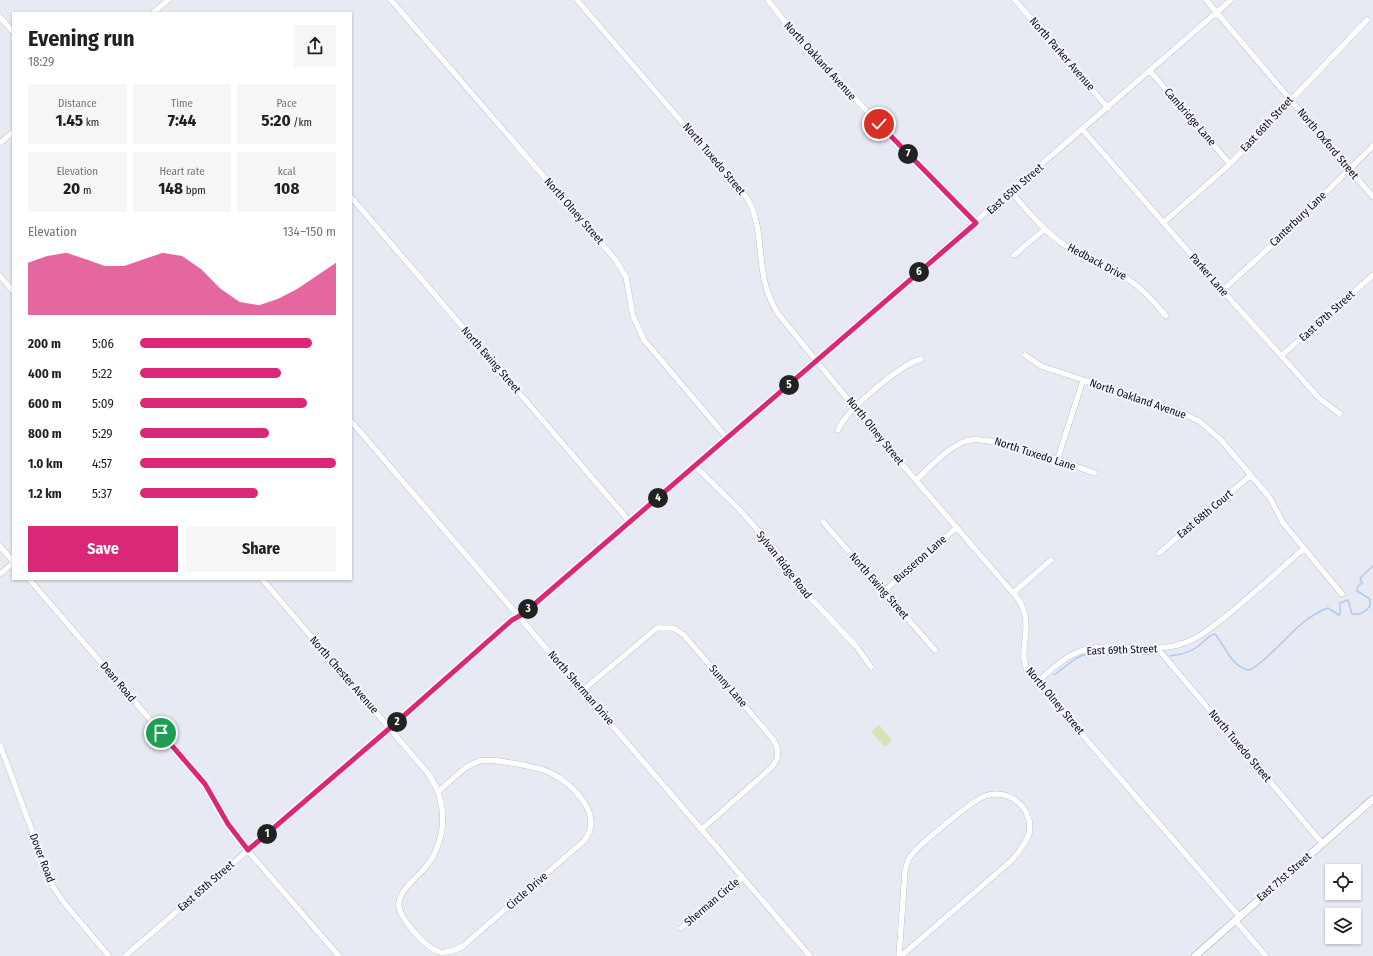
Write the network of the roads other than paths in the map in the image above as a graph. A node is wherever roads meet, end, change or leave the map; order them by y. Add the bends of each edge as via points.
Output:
1 (168, 0) edge
2 (391, 0) edge
3 (577, 0) edge
4 (768, 0) edge
5 (1015, 0) edge
6 (1206, 0) edge
7 (1231, 0) edge
8 (154, 12) edge
9 (1217, 12) junction
10 (0, 17) edge
11 (1367, 20) dead end
12 (12, 31) edge
13 (1150, 71) junction
14 (1290, 99) junction
15 (1108, 108) junction
16 (1083, 130) junction
17 (12, 133) edge
18 (0, 143) edge
19 (1373, 146) edge
20 (1230, 164) junction
21 (1349, 169) junction
22 (1011, 192) junction
23 (1373, 197) edge
24 (352, 198) edge
25 (976, 223) junction
26 (1163, 223) junction
27 (1045, 229) junction
28 (1014, 255) dead end
29 (1373, 275) edge
30 (0, 276) edge
31 (12, 290) edge
32 (1222, 290) junction
33 (1166, 316) dead end
34 (1025, 354) dead end
35 (1281, 356) junction
36 (921, 359) dead end
37 (817, 360) junction
38 (1083, 380) junction
39 (856, 407) junction
40 (1340, 414) dead end
41 (352, 422) edge
42 (838, 430) dead end
43 (727, 438) junction
44 (1057, 461) junction
45 (694, 466) junction
46 (1095, 473) dead end
47 (1251, 475) junction
48 (916, 480) junction
49 (630, 522) junction
50 (824, 522) dead end
51 (956, 527) junction
52 (0, 546) edge
53 (1303, 549) junction
54 (1159, 553) dead end
55 (1051, 560) dead end
56 (12, 561) edge
57 (12, 563) edge
58 (0, 574) edge
59 (30, 580) edge
60 (263, 580) edge
61 (884, 591) junction
62 (1013, 593) junction
63 (1342, 594) dead end
64 (518, 616) junction
65 (1158, 649) junction
66 (935, 650) dead end
67 (871, 667) dead end
68 (1038, 682) junction
69 (583, 690) junction
70 (390, 728) junction
71 (0, 745) edge
72 (438, 792) junction
73 (1373, 799) edge
74 (702, 829) junction
75 (1322, 843) junction
76 (248, 850) junction
77 (742, 876) junction
78 (1237, 918) junction
79 (681, 928) dead end
80 (454, 951) joint
81 (109, 956) edge
82 (125, 956) edge
83 (339, 956) edge
84 (810, 956) edge
85 (900, 956) edge
86 (1195, 956) edge
87 (1266, 956) edge

1 - 8 street
2 - 43 street, North Olney Street via 615,259 626,277 632,311 644,340
3 - 37 street, North Tuxedo Street via 747,198 756,220 762,275 768,293 780,315
4 - 25 street, North Oakland Avenue via 829,72
5 - 15 street, North Parker Avenue
6 - 9 street, North Oxford Street
7 - 9 street, East 65th Street
9 - 13 street, East 65th Street
9 - 14 street, North Oxford Street
10 - 12 street
11 - 14 street, East 66th Street
13 - 15 street, East 65th Street
13 - 20 street, Cambridge Lane
14 - 20 street, East 66th Street
14 - 21 street, North Oxford Street
15 - 16 street, East 65th Street
16 - 22 street, East 65th Street
16 - 26 street, Parker Lane
17 - 18 street
19 - 21 street, Canterbury Lane
20 - 26 street, East 66th Street
21 - 23 street, North Oxford Street
21 - 32 street, Canterbury Lane via 1283,235
22 - 25 street, East 65th Street
22 - 27 street, Hedback Drive
24 - 49 street, North Ewing Street
25 - 37 street, East 65th Street
26 - 32 street, Parker Lane
27 - 28 street
27 - 33 street, Hedback Drive via 1075,252 1134,283
29 - 35 street, East 67th Street
30 - 31 street
32 - 35 street, Parker Lane
34 - 38 street, North Oakland Avenue via 1041,366
35 - 40 street, Parker Lane via 1319,398
36 - 39 street via 902,367
37 - 39 street, North Olney Street
37 - 43 street, East 65th Street
38 - 44 street
38 - 47 street, North Oakland Avenue via 1192,417 1216,434
39 - 42 street via 844,418
39 - 48 street, North Olney Street
41 - 64 street, North Sherman Drive
43 - 45 street, East 65th Street
44 - 46 street, North Tuxedo Lane
44 - 48 street, North Tuxedo Lane via 997,441 977,439 952,449
45 - 49 street, East 65th Street
45 - 67 street, Sylvan Ridge Road via 776,551 804,591 856,646
47 - 53 street, North Oakland Avenue via 1270,498 1281,520
47 - 54 street, East 68th Court
48 - 51 street, North Olney Street
49 - 64 street, East 65th Street
50 - 61 street, North Ewing Street
51 - 61 street, Busseron Lane
51 - 62 street, North Olney Street
52 - 56 street
53 - 63 street, North Oakland Avenue
53 - 65 street, East 69th Street via 1208,630 1183,644
55 - 62 street
57 - 58 street
59 - 76 street, Dean Road via 203,781 228,824
60 - 70 street, North Chester Avenue
61 - 66 street, North Ewing Street
62 - 68 street, North Olney Street via 1023,607 1027,620 1025,665
64 - 69 street, North Sherman Drive
64 - 70 street, East 65th Street
65 - 68 street, East 69th Street via 1092,649 1077,652 1060,662
65 - 75 street, North Tuxedo Street
68 - 78 street, North Olney Street
69 - 74 street, North Sherman Drive
69 - 74 street, Sunny Lane via 650,632 660,627 668,626 680,631 708,663 772,738 778,755 772,768
70 - 72 street, North Chester Avenue via 430,775
70 - 76 street, East 65th Street
71 - 81 street, Dover Road via 53,887
72 - 80 street, North Chester Avenue via 443,815 440,841 429,862 402,894 399,907 402,916 429,946 441,952
72 - 80 street, Circle Drive via 469,766 480,761 534,768 553,774 570,787 590,812 592,825 584,842
73 - 75 main road, East 71st Street
74 - 77 street, North Sherman Drive
75 - 78 main road, East 71st Street
76 - 82 street, East 65th Street
76 - 83 street, Dean Road
77 - 79 street, Sherman Circle
77 - 84 street, North Sherman Drive
78 - 86 main road, East 71st Street
78 - 87 street, North Olney Street
85 - 85 street via 1012,860 1023,847 1029,834 1029,821 1018,802 1006,795 992,794 980,798 917,849 908,860 905,871

